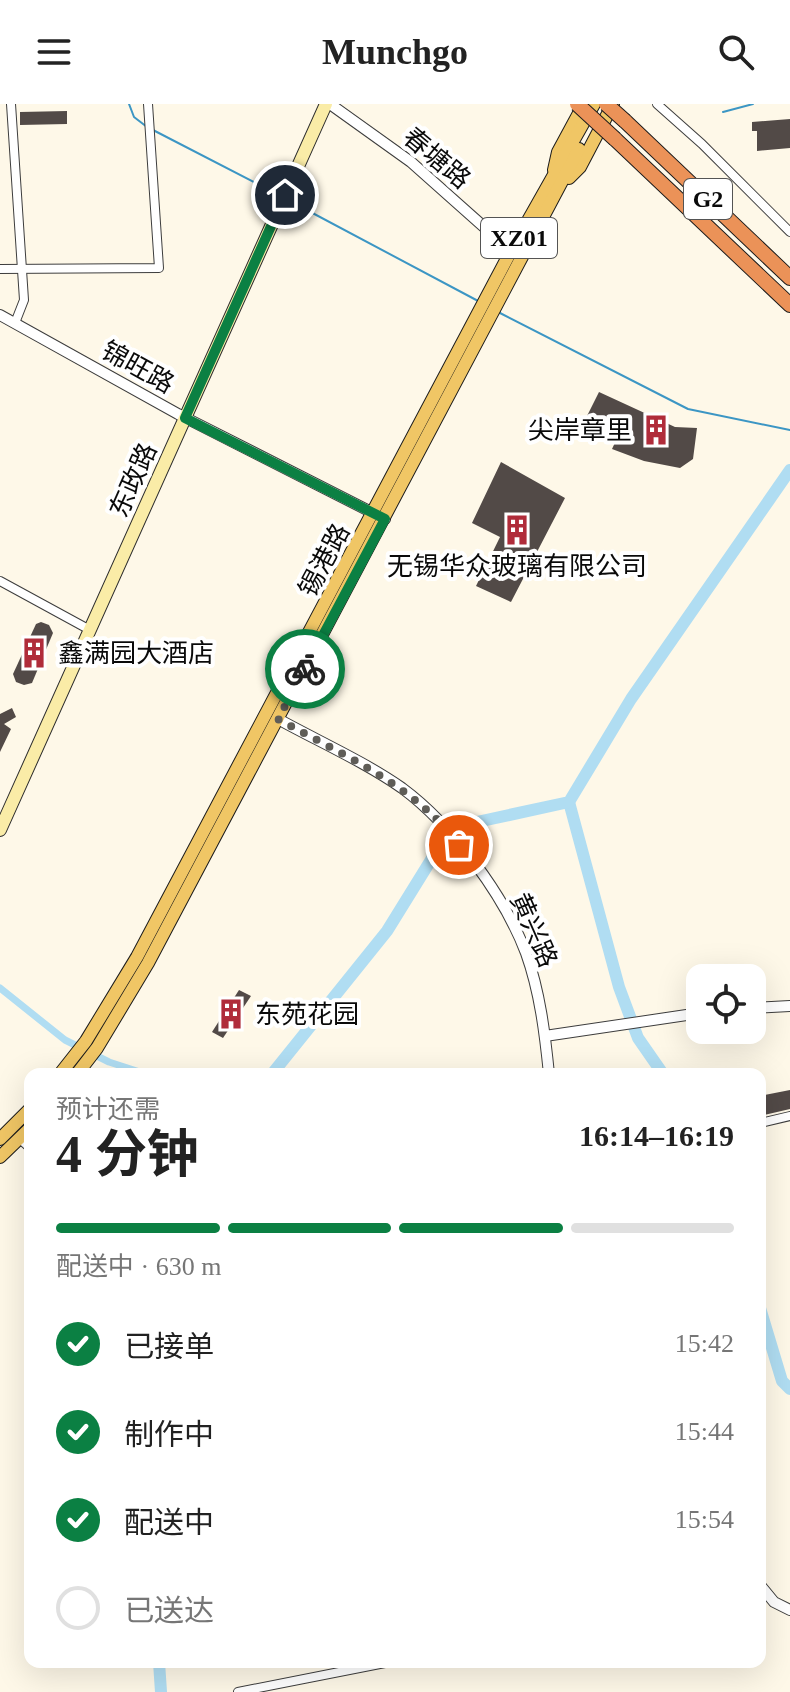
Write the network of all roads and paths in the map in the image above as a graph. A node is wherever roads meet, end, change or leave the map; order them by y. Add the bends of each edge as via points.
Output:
1 (11, 104) edge
2 (148, 104) edge
3 (318, 104) edge
4 (328, 104) edge
5 (341, 104) edge
6 (577, 104) edge
7 (584, 104) edge
8 (594, 104) edge
9 (604, 104) edge
10 (613, 104) edge
11 (657, 104) edge
12 (558, 180) junction
13 (280, 197) junction
14 (790, 232) edge
15 (513, 248) junction
16 (0, 269) edge
17 (22, 269) junction
18 (790, 278) edge
19 (790, 305) edge
20 (490, 308) junction
21 (0, 315) edge
22 (15, 323) junction
23 (182, 416) junction
24 (379, 516) junction
25 (0, 581) edge
26 (86, 628) junction
27 (278, 719) junction
28 (0, 813) edge
29 (0, 830) edge
30 (790, 1006) edge
31 (766, 1007) edge
32 (686, 1015) edge
33 (545, 1036) junction
34 (91, 1044) junction
35 (82, 1056) junction
36 (67, 1068) edge
37 (79, 1068) edge
38 (548, 1068) edge
39 (24, 1115) edge
40 (790, 1116) edge
41 (766, 1122) edge
42 (0, 1139) edge
43 (24, 1145) edge
44 (0, 1157) edge
45 (766, 1592) edge
46 (790, 1610) edge
47 (360, 1668) edge
48 (238, 1692) edge

1 - 17 street
2 - 17 street via 159,268
3 - 13 main road, 东政路
4 - 13 main road, 东政路
4 - 15 street, 春塘路 via 411,162
5 - 15 street, 春塘路 via 415,157
6 - 19 highway, G2, bridge
7 - 12 main road via 558,152
8 - 12 main road, 锡港路 / XZ01
9 - 12 main road, 锡港路 / XZ01
9 - 18 highway, G2, bridge
10 - 12 main road via 580,167
11 - 14 street
12 - 15 main road, 锡港路 / XZ01
12 - 20 main road, 锡港路 / XZ01
13 - 23 main road, 东政路
15 - 20 main road, 锡港路 / XZ01
16 - 17 street
17 - 22 street via 24,300
20 - 24 main road, 锡港路 / XZ01
21 - 22 street, 锦旺路
22 - 23 street, 锦旺路
23 - 24 street, 锦旺路
23 - 26 main road, 东政路
24 - 27 main road, 锡港路 / XZ01
24 - 34 main road, 锡港路 / XZ01
25 - 26 street
26 - 28 main road, 东政路
26 - 29 main road, 东政路
27 - 33 street, 黄兴路 via 400,787 443,822 509,918 526,954
27 - 34 main road, 锡港路 / XZ01 via 148,963
30 - 31 street
32 - 33 street
33 - 38 street, 黄兴路
34 - 35 main road, 锡港路 / XZ01
35 - 36 main road, 锡港路 / XZ01
35 - 37 main road, 锡港路 / XZ01
39 - 42 main road
40 - 41 street
43 - 44 main road
45 - 46 street
47 - 48 street

